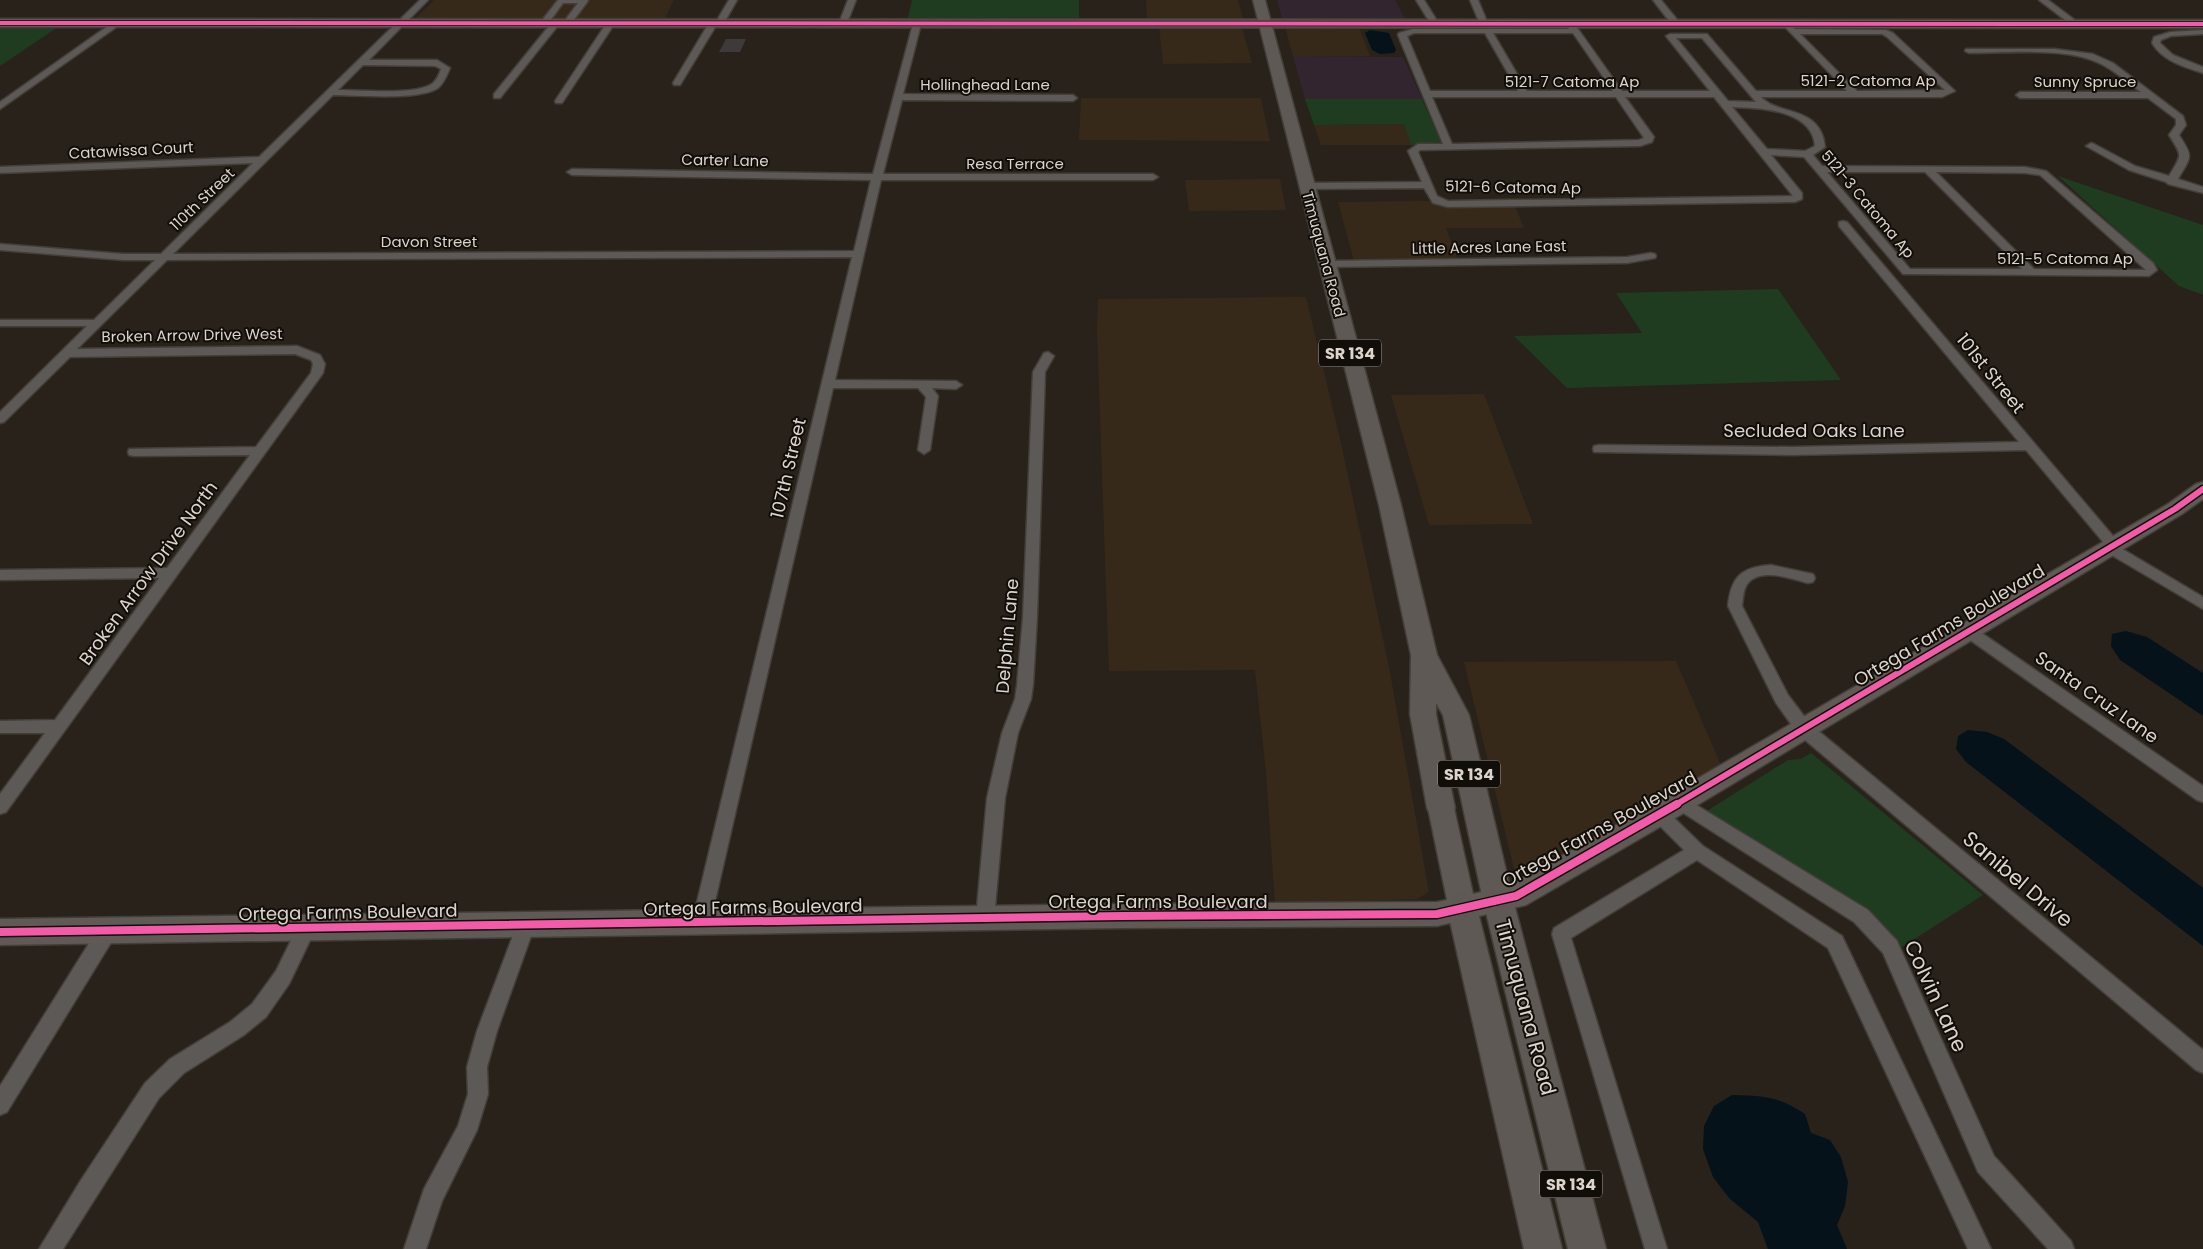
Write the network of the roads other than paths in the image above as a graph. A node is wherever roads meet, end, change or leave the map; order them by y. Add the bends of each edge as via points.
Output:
1 (424, 0) edge
2 (733, 0) edge
3 (852, 0) edge
4 (1259, 0) edge
5 (1420, 0) edge
6 (1474, 0) edge
7 (1657, 0) edge
8 (2042, 0) edge
9 (0, 23) edge
10 (118, 23) junction
11 (401, 23) junction
12 (556, 23) junction
13 (611, 23) junction
14 (717, 23) junction
15 (843, 23) junction
16 (917, 24) junction
17 (1265, 24) junction
18 (1435, 24) junction
19 (1676, 24) junction
20 (2076, 24) junction
21 (2203, 24) edge
22 (1486, 27) junction
23 (1572, 27) junction
24 (1789, 27) junction
25 (2203, 32) edge
26 (1969, 51) dead end
27 (361, 62) junction
28 (2203, 70) edge
29 (677, 83) dead end
30 (331, 92) junction
31 (1428, 94) junction
32 (1524, 94) junction
33 (1717, 94) junction
34 (1754, 94) junction
35 (1855, 94) junction
36 (1618, 95) junction
37 (2020, 95) dead end
38 (2151, 95) junction
39 (497, 96) dead end
40 (898, 97) junction
41 (1072, 98) dead end
42 (559, 101) dead end
43 (1725, 104) junction
44 (0, 106) edge
45 (1764, 106) junction
46 (1448, 145) junction
47 (2090, 146) dead end
48 (1764, 152) junction
49 (1807, 154) junction
50 (263, 160) junction
51 (0, 170) edge
52 (1820, 170) junction
53 (1928, 170) junction
54 (572, 172) dead end
55 (877, 177) junction
56 (1153, 177) dead end
57 (2171, 182) junction
58 (1428, 185) junction
59 (1306, 186) junction
60 (2203, 190) edge
61 (1843, 224) dead end
62 (0, 247) edge
63 (858, 254) junction
64 (164, 256) junction
65 (1651, 256) dead end
66 (1327, 264) junction
67 (1907, 272) joint
68 (2032, 273) junction
69 (0, 323) edge
70 (97, 323) junction
71 (67, 353) junction
72 (1048, 356) dead end
73 (316, 358) joint
74 (827, 384) junction
75 (922, 385) junction
76 (956, 385) dead end
77 (0, 419) edge
78 (2029, 446) junction
79 (1599, 449) dead end
80 (924, 450) dead end
81 (259, 451) junction
82 (134, 452) dead end
83 (2203, 488) edge
84 (2111, 546) junction
85 (171, 573) junction
86 (0, 575) edge
87 (1808, 578) dead end
88 (2203, 604) edge
89 (1968, 631) junction
90 (1424, 654) junction
91 (59, 726) junction
92 (0, 727) edge
93 (1804, 729) junction
94 (2203, 795) edge
95 (1680, 802) junction
96 (0, 807) edge
97 (1441, 808) joint
98 (1659, 814) junction
99 (1697, 851) junction
100 (1498, 900) junction
101 (1462, 908) junction
102 (985, 918) junction
103 (701, 923) junction
104 (526, 925) junction
105 (307, 928) junction
106 (108, 930) junction
107 (0, 932) edge
108 (2203, 1063) edge
109 (0, 1105) edge
110 (50, 1249) edge
111 (414, 1249) edge
112 (1543, 1249) edge
113 (1587, 1249) edge
114 (1656, 1249) edge
115 (1980, 1249) edge
116 (2063, 1249) edge

1 - 11 street, 110th Street
2 - 14 street
3 - 15 street
4 - 17 main road, Timuquana Road / SR 134
5 - 18 street
6 - 22 street
7 - 19 street
8 - 20 street
9 - 10 street
10 - 11 street
10 - 44 street
11 - 12 street
11 - 27 street, 110th Street
12 - 13 street
12 - 39 street
13 - 14 street
13 - 42 street
14 - 15 street
14 - 29 street
15 - 16 street
16 - 17 street
16 - 40 street, 107th Street
17 - 18 street
17 - 59 main road, Timuquana Road / SR 134
18 - 22 street
19 - 23 street
19 - 24 street
20 - 21 street
20 - 24 street
22 - 23 street
22 - 31 street via 1412,31 1402,35
22 - 32 street
23 - 36 street, 5121-6 Catoma Ap
24 - 35 street
24 - 35 street, 5121-2 Catoma Ap via 1883,32 1951,91 1942,94
25 - 28 street via 2170,34 2157,39 2156,43 2166,54
26 - 38 street via 2081,52 2110,65
27 - 30 street, 110th Street
27 - 30 street via 437,63 446,68 437,84 426,90
30 - 50 street, 110th Street
31 - 32 street, 5121-7 Catoma Ap
31 - 46 street
32 - 36 street, 5121-7 Catoma Ap
33 - 34 street, 5121-6 Catoma Ap via 1670,36 1704,36
33 - 36 street, 5121-7 Catoma Ap
33 - 43 street, 5121-6 Catoma Ap
34 - 35 street, 5121-2 Catoma Ap
34 - 45 street
36 - 46 street, 5121-6 Catoma Ap via 1649,137 1646,142
37 - 38 street, Sunny Spruce
38 - 57 street via 2174,111 2182,122 2174,135 2185,157
40 - 41 street, Hollinghead Lane
40 - 55 street, 107th Street
43 - 45 street
43 - 48 street, 5121-6 Catoma Ap
45 - 49 street via 1794,115 1811,126 1821,141 1820,147
46 - 58 street, 5121-6 Catoma Ap via 1414,148
47 - 57 street via 2132,168
48 - 49 street
48 - 58 street, 5121-6 Catoma Ap via 1798,197 1788,200 1448,204 1437,201
49 - 52 street, 5121-3 Catoma Ap
50 - 51 street, Catawissa Court
50 - 64 street, 110th Street
52 - 53 street, 5121-5 Catoma Ap
52 - 67 street, 5121-3 Catoma Ap
53 - 68 street
53 - 68 street, 5121-5 Catoma Ap via 2025,170 2043,173 2152,270 2140,273
54 - 55 street, Carter Lane
55 - 56 street, Resa Terrace
55 - 63 street, 107th Street
57 - 60 street
58 - 59 street
59 - 66 main road, Timuquana Road / SR 134
61 - 78 street, 101st Street
62 - 64 street, Davon Street via 109,256
63 - 64 street, Davon Street
63 - 74 street, 107th Street
64 - 70 street, 110th Street
65 - 66 street, Little Acres Lane East via 1594,262
66 - 90 main road, Timuquana Road / SR 134 via 1390,505
67 - 68 street, 5121-5 Catoma Ap
69 - 70 street
70 - 71 street, 110th Street
71 - 73 street, Broken Arrow Drive West via 287,350 308,353
71 - 77 street, 110th Street
72 - 102 street, Delphin Lane via 1039,372 1025,685 1010,733 996,798
73 - 81 street, Broken Arrow Drive North via 319,364 317,373
74 - 75 street
74 - 103 street, 107th Street
75 - 76 street
75 - 80 street via 932,396
78 - 79 street, Secluded Oaks Lane via 1792,451
78 - 84 street, 101st Street
81 - 82 street
81 - 85 street, Broken Arrow Drive North
83 - 84 street, Ortega Farms Boulevard via 2175,509
84 - 88 street, 101st Street
84 - 89 street, Ortega Farms Boulevard
85 - 86 street
85 - 91 street, Broken Arrow Drive North
87 - 93 street, Sanibel Drive via 1781,570 1751,573 1741,580 1735,592 1735,606 1773,682
89 - 93 street, Ortega Farms Boulevard
89 - 94 street, Santa Cruz Lane
90 - 97 main road, Timuquana Road / SR 134 via 1423,714
90 - 100 main road, Timuquana Road / SR 134 via 1456,715
91 - 92 street
91 - 96 street, Broken Arrow Drive North
93 - 95 street, Ortega Farms Boulevard
93 - 108 street, Sanibel Drive
95 - 98 street, Ortega Farms Boulevard
95 - 116 street, Colvin Lane via 1861,916 1890,947 1986,1164
97 - 101 street, Timuquana Road / SR 134
98 - 99 street
98 - 100 street, Ortega Farms Boulevard via 1516,896
99 - 114 street via 1561,934
99 - 115 street via 1834,942
100 - 101 street, Ortega Farms Boulevard
100 - 113 main road, Timuquana Road / SR 134
101 - 102 street, Ortega Farms Boulevard via 1437,914
101 - 112 main road, Timuquana Road / SR 134
102 - 103 street, Ortega Farms Boulevard
103 - 104 street, Ortega Farms Boulevard
104 - 105 street, Ortega Farms Boulevard
104 - 111 street via 487,1031 477,1067 478,1094 467,1130 432,1197
105 - 106 street, Ortega Farms Boulevard
105 - 110 street via 266,1003 248,1021 170,1071 156,1086
106 - 107 street, Ortega Farms Boulevard
106 - 109 street

